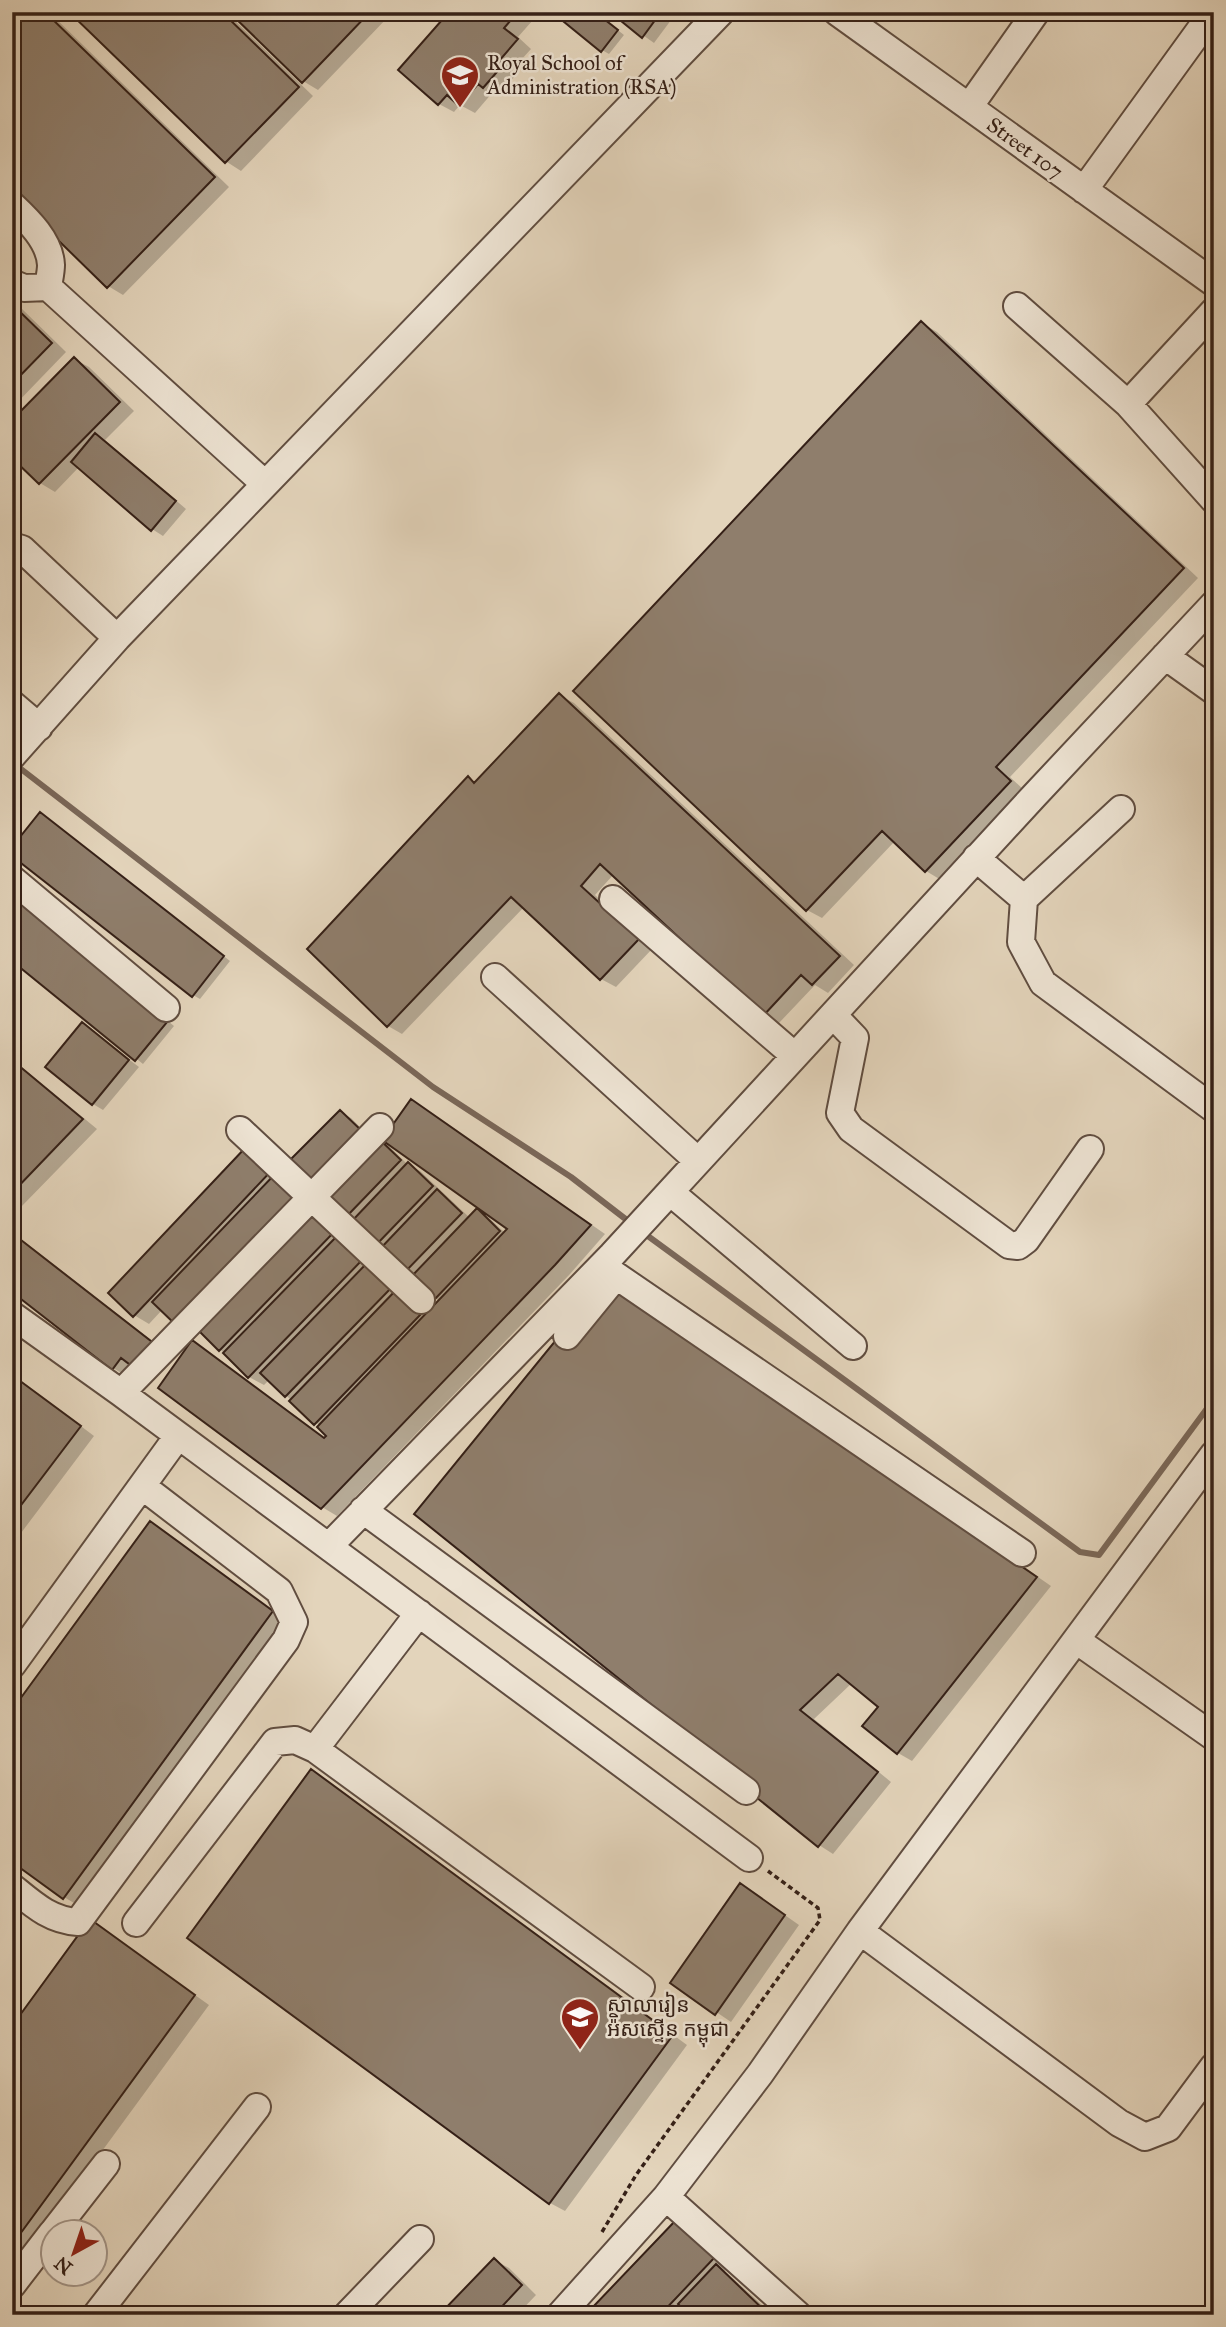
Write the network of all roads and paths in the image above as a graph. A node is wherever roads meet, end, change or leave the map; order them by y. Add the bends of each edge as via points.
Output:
1 (721, 12) edge
2 (1036, 12) edge
3 (1213, 12) edge
4 (843, 14) edge
5 (969, 107) junction
6 (1084, 190) junction
7 (12, 205) edge
8 (1213, 281) edge
9 (12, 283) edge
10 (48, 287) junction
11 (1017, 306) dead end
12 (1214, 311) edge
13 (1128, 404) junction
14 (265, 484) junction
15 (1214, 500) edge
16 (12, 546) edge
17 (1214, 604) edge
18 (117, 638) junction
19 (1165, 656) junction
20 (1214, 691) edge
21 (12, 705) edge
22 (39, 727) junction
23 (16, 752) edge
24 (1121, 809) dead end
25 (976, 858) junction
26 (12, 879) edge
27 (613, 899) dead end
28 (1024, 899) junction
29 (495, 977) dead end
30 (166, 1008) dead end
31 (832, 1015) junction
32 (795, 1056) junction
33 (1214, 1109) edge
34 (380, 1127) dead end
35 (240, 1130) dead end
36 (1090, 1149) dead end
37 (698, 1161) junction
38 (666, 1197) junction
39 (310, 1198) junction
40 (610, 1266) junction
41 (421, 1300) dead end
42 (12, 1315) edge
43 (567, 1336) dead end
44 (853, 1346) dead end
45 (121, 1393) junction
46 (178, 1436) junction
47 (1214, 1454) edge
48 (142, 1486) junction
49 (363, 1510) junction
50 (329, 1546) junction
51 (1022, 1553) dead end
52 (419, 1613) junction
53 (1076, 1640) junction
54 (12, 1665) edge
55 (1214, 1737) edge
56 (315, 1749) junction
57 (746, 1791) dead end
58 (749, 1858) joint
59 (12, 1887) edge
60 (136, 1923) dead end
61 (860, 1931) junction
62 (641, 1987) dead end
63 (1214, 2066) edge
64 (257, 2107) dead end
65 (106, 2164) dead end
66 (666, 2197) junction
67 (65, 2218) edge
68 (420, 2239) dead end
69 (597, 2240) dead end
70 (38, 2252) edge
71 (12, 2285) edge
72 (577, 2309) edge
73 (96, 2315) edge
74 (347, 2315) edge
75 (798, 2315) edge

1 - 14 street
2 - 5 street
3 - 6 street
4 - 5 street, Street 107
5 - 6 street, Street 107
6 - 8 street, Street 107
7 - 10 street via 31,222 46,248 51,264
9 - 10 street via 24,288
10 - 14 street
11 - 13 street
12 - 13 street
13 - 15 street
14 - 18 street
16 - 18 street via 22,549
17 - 19 street
18 - 22 street
19 - 20 street
19 - 25 street
21 - 22 street
22 - 23 street
24 - 28 street
25 - 28 street
25 - 31 street
26 - 30 street
27 - 32 street
28 - 33 street via 1021,942 1043,983
29 - 37 street
31 - 32 street
31 - 36 street via 855,1038 840,1113 851,1129 1009,1245 1026,1240
32 - 37 street
34 - 39 street
35 - 39 street
37 - 38 street
38 - 40 street
38 - 44 street
39 - 41 street
39 - 45 street
40 - 43 street
40 - 49 street
40 - 51 street
42 - 45 street
45 - 46 street
46 - 48 street
46 - 50 street
47 - 53 street
48 - 54 street
48 - 59 street via 279,1591 294,1622 286,1640 78,1922 44,1913
49 - 50 street
49 - 57 street
50 - 52 street
52 - 56 street
52 - 58 street
53 - 55 street
53 - 61 street
56 - 60 street via 295,1740 275,1742
56 - 62 street
58 - 69 path via 818,1908 820,1920 636,2175
61 - 63 street via 1119,2123 1145,2137 1168,2128
61 - 66 street
64 - 73 street
65 - 67 street
66 - 72 street
66 - 75 street
68 - 74 street
70 - 71 street

